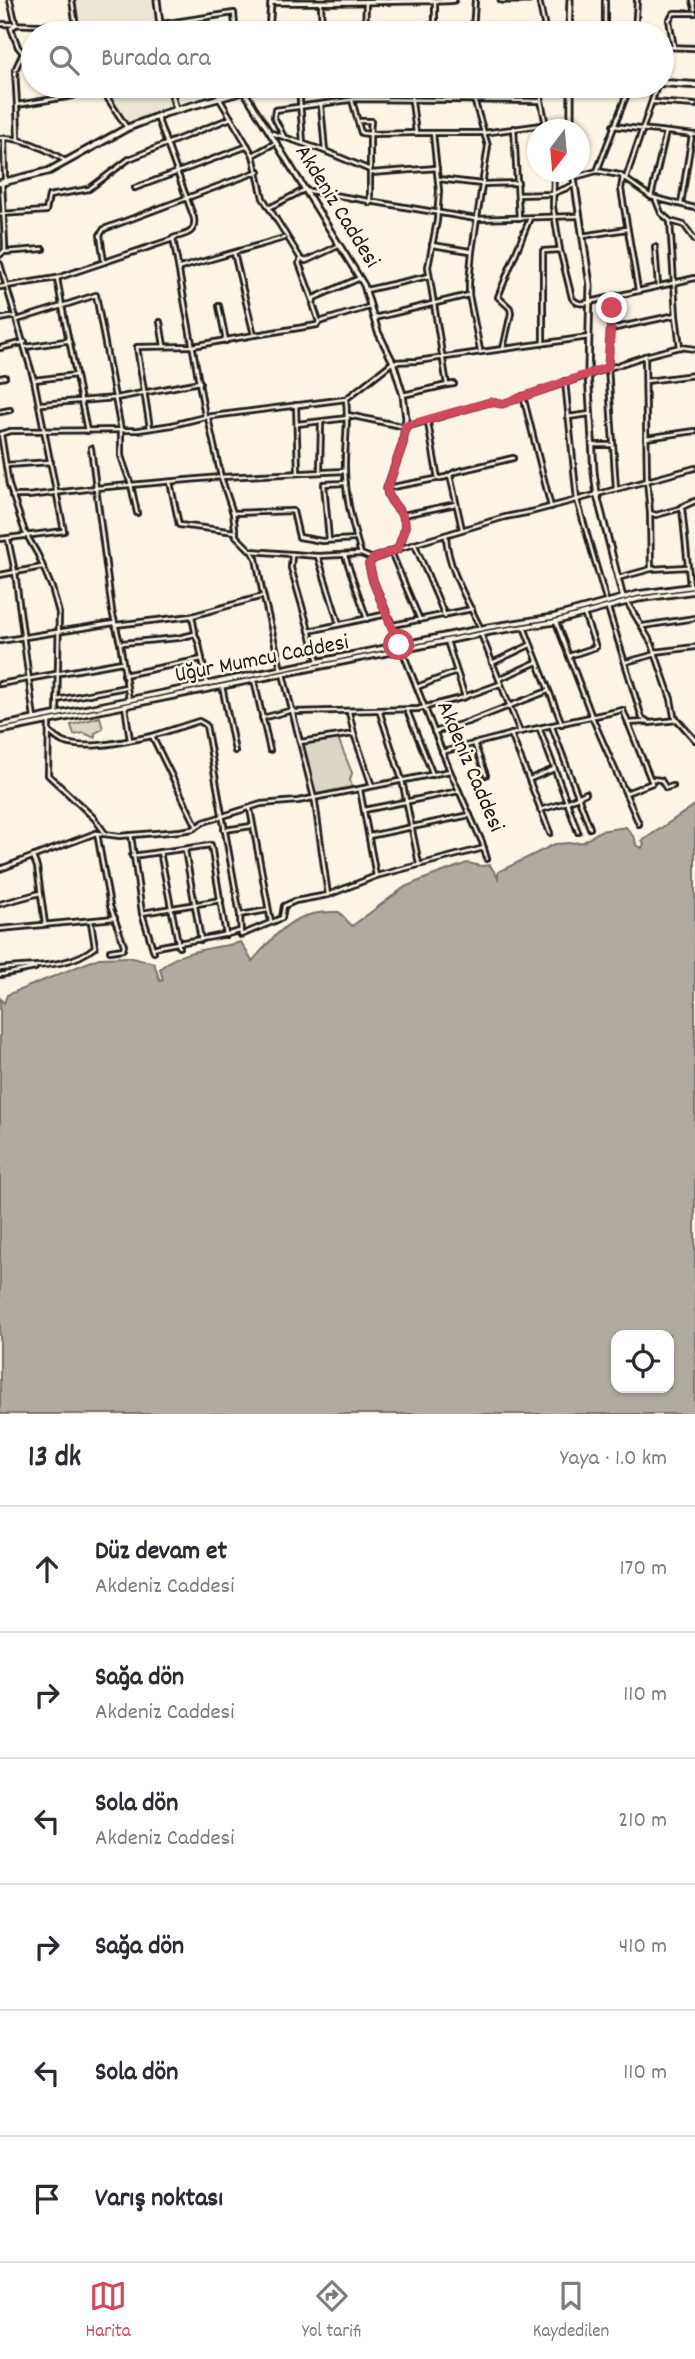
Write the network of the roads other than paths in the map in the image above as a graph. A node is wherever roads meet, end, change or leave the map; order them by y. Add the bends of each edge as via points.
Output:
1 (10, 0) edge
2 (72, 0) edge
3 (157, 0) edge
4 (415, 0) edge
5 (454, 0) edge
6 (475, 0) edge
7 (501, 0) edge
8 (529, 0) edge
9 (539, 0) edge
10 (570, 0) edge
11 (605, 0) edge
12 (637, 0) edge
13 (693, 0) edge
14 (271, 1) edge
15 (321, 3) junction
16 (366, 3) junction
17 (435, 3) junction
18 (695, 12) edge
19 (75, 21) edge
20 (160, 21) edge
21 (180, 21) edge
22 (235, 21) edge
23 (270, 21) edge
24 (321, 21) edge
25 (365, 21) edge
26 (436, 21) edge
27 (473, 21) edge
28 (543, 21) edge
29 (569, 21) edge
30 (605, 21) edge
31 (636, 21) edge
32 (669, 21) edge
33 (0, 24) edge
34 (16, 25) junction
35 (21, 25) edge
36 (674, 47) edge
37 (695, 48) edge
38 (21, 51) edge
39 (21, 57) edge
40 (674, 85) edge
41 (695, 85) edge
42 (61, 98) edge
43 (108, 98) edge
44 (173, 98) edge
45 (216, 98) edge
46 (220, 98) edge
47 (248, 98) edge
48 (300, 98) edge
49 (541, 98) edge
50 (571, 98) edge
51 (625, 98) edge
52 (654, 98) edge
53 (412, 99) junction
54 (352, 100) junction
55 (475, 100) junction
56 (541, 101) junction
57 (652, 101) junction
58 (321, 104) junction
59 (17, 105) junction
60 (695, 106) edge
61 (300, 107) junction
62 (176, 110) junction
63 (157, 117) junction
64 (231, 118) junction
65 (545, 119) edge
66 (571, 119) edge
67 (358, 121) junction
68 (527, 126) edge
69 (613, 126) junction
70 (127, 128) junction
71 (514, 128) junction
72 (642, 129) junction
73 (268, 132) junction
74 (666, 132) junction
75 (416, 133) junction
76 (433, 133) junction
77 (483, 133) junction
78 (370, 134) junction
79 (694, 135) edge
80 (284, 137) junction
81 (2, 138) edge
82 (18, 139) junction
83 (275, 143) junction
84 (303, 143) junction
85 (167, 145) junction
86 (248, 146) junction
87 (325, 151) junction
88 (253, 155) junction
89 (67, 162) junction
90 (437, 168) junction
91 (259, 171) junction
92 (370, 171) junction
93 (597, 171) junction
94 (177, 173) junction
95 (590, 173) edge
96 (624, 177) junction
97 (439, 179) junction
98 (553, 182) edge
99 (574, 182) edge
100 (3, 183) edge
101 (518, 183) junction
102 (482, 184) junction
103 (574, 185) junction
104 (135, 188) dead end
105 (304, 190) junction
106 (552, 194) junction
107 (519, 195) junction
108 (653, 198) junction
109 (187, 199) junction
110 (370, 203) junction
111 (681, 204) junction
112 (269, 208) junction
113 (695, 208) edge
114 (2, 214) edge
115 (438, 214) junction
116 (578, 216) junction
117 (519, 218) junction
118 (530, 218) junction
119 (555, 218) junction
120 (476, 219) junction
121 (670, 221) junction
122 (695, 225) edge
123 (628, 229) junction
124 (688, 229) junction
125 (582, 236) junction
126 (173, 238) junction
127 (286, 238) junction
128 (695, 240) edge
129 (432, 245) junction
130 (338, 246) junction
131 (655, 247) dead end
132 (43, 248) dead end
133 (560, 250) junction
134 (472, 251) junction
135 (1, 253) edge
136 (234, 253) junction
137 (301, 259) junction
138 (104, 262) junction
139 (0, 264) edge
140 (180, 268) junction
141 (429, 276) junction
142 (57, 278) junction
143 (360, 278) junction
144 (695, 278) edge
145 (674, 283) junction
146 (6, 286) junction
147 (658, 286) junction
148 (0, 287) edge
149 (366, 290) junction
150 (638, 290) junction
151 (469, 295) junction
152 (612, 298) junction
153 (313, 300) junction
154 (590, 302) junction
155 (433, 304) junction
156 (62, 306) junction
157 (219, 306) dead end
158 (369, 307) junction
159 (676, 316) junction
160 (16, 318) junction
161 (373, 318) junction
162 (0, 319) edge
163 (160, 322) dead end
164 (319, 322) junction
165 (611, 329) junction
166 (254, 335) junction
167 (589, 337) junction
168 (226, 341) junction
169 (25, 342) junction
170 (69, 342) junction
171 (543, 343) junction
172 (164, 346) junction
173 (192, 346) junction
174 (26, 347) junction
175 (680, 347) junction
176 (0, 348) edge
177 (503, 349) junction
178 (695, 349) edge
179 (480, 352) junction
180 (645, 356) junction
181 (443, 357) junction
182 (393, 362) junction
183 (608, 367) junction
184 (587, 373) junction
185 (76, 375) junction
186 (695, 375) edge
187 (34, 380) junction
188 (646, 380) junction
189 (565, 381) junction
190 (200, 382) junction
191 (454, 384) dead end
192 (447, 386) junction
193 (144, 392) junction
194 (403, 395) junction
195 (523, 396) junction
196 (116, 398) junction
197 (346, 399) junction
198 (81, 401) junction
199 (39, 404) junction
200 (296, 405) junction
201 (10, 410) dead end
202 (0, 412) edge
203 (590, 414) junction
204 (206, 417) junction
205 (348, 417) junction
206 (568, 417) junction
207 (321, 422) junction
208 (428, 422) junction
209 (297, 424) junction
210 (405, 426) junction
211 (150, 428) junction
212 (121, 430) junction
213 (86, 431) junction
214 (46, 432) junction
215 (695, 432) edge
216 (0, 434) edge
217 (646, 438) junction
218 (613, 444) junction
219 (592, 445) junction
220 (91, 448) dead end
221 (513, 458) dead end
222 (51, 462) junction
223 (6, 465) junction
224 (695, 468) edge
225 (320, 471) junction
226 (345, 471) junction
227 (298, 472) junction
228 (450, 475) junction
229 (221, 477) junction
230 (438, 479) junction
231 (647, 480) junction
232 (170, 482) junction
233 (346, 483) junction
234 (131, 485) junction
235 (96, 488) junction
236 (387, 489) junction
237 (617, 489) junction
238 (58, 493) junction
239 (597, 495) junction
240 (12, 496) junction
241 (577, 500) junction
242 (695, 501) edge
243 (456, 504) junction
244 (551, 507) junction
245 (681, 508) junction
246 (136, 513) dead end
247 (233, 513) junction
248 (650, 513) junction
249 (403, 515) junction
250 (462, 529) junction
251 (236, 532) junction
252 (446, 535) junction
253 (27, 536) junction
254 (8, 538) junction
255 (0, 539) edge
256 (355, 539) junction
257 (330, 541) junction
258 (415, 545) junction
259 (398, 549) junction
260 (251, 551) junction
261 (391, 552) junction
262 (292, 554) junction
263 (360, 554) junction
264 (345, 555) junction
265 (318, 556) junction
266 (373, 559) junction
267 (43, 567) junction
268 (687, 567) junction
269 (651, 569) junction
270 (15, 572) junction
271 (0, 575) edge
272 (618, 578) junction
273 (693, 588) edge
274 (263, 596) junction
275 (623, 598) junction
276 (627, 602) junction
277 (607, 606) junction
278 (472, 609) junction
279 (387, 614) junction
280 (584, 614) junction
281 (192, 616) junction
282 (445, 616) junction
283 (695, 618) edge
284 (367, 619) junction
285 (419, 620) junction
286 (556, 622) junction
287 (115, 624) junction
288 (339, 624) junction
289 (523, 624) junction
290 (391, 625) junction
291 (642, 626) junction
292 (309, 631) junction
293 (481, 631) junction
294 (58, 633) junction
295 (195, 634) junction
296 (23, 639) junction
297 (446, 641) junction
298 (0, 642) edge
299 (120, 643) junction
300 (530, 645) junction
301 (695, 647) edge
302 (400, 648) junction
303 (655, 653) junction
304 (569, 656) junction
305 (202, 659) junction
306 (318, 661) junction
307 (122, 662) junction
308 (537, 662) junction
309 (626, 662) junction
310 (491, 664) junction
311 (282, 671) junction
312 (456, 672) junction
313 (124, 674) junction
314 (58, 675) junction
315 (29, 680) junction
316 (254, 680) junction
317 (499, 682) junction
318 (0, 684) edge
319 (206, 684) junction
320 (222, 686) junction
321 (126, 687) junction
322 (417, 687) junction
323 (548, 691) junction
324 (465, 697) junction
325 (57, 700) junction
326 (128, 700) junction
327 (125, 706) junction
328 (509, 707) junction
329 (425, 708) junction
330 (379, 710) junction
331 (407, 710) junction
332 (293, 711) junction
333 (349, 711) junction
334 (57, 717) junction
335 (592, 717) junction
336 (262, 718) junction
337 (34, 719) junction
338 (48, 719) junction
339 (677, 720) junction
340 (645, 722) junction
341 (628, 723) junction
342 (562, 724) junction
343 (551, 726) junction
344 (0, 728) edge
345 (540, 729) junction
346 (49, 732) junction
347 (434, 732) junction
348 (520, 732) junction
349 (354, 734) junction
350 (511, 734) junction
351 (152, 736) junction
352 (130, 740) junction
353 (695, 740) edge
354 (300, 742) junction
355 (474, 743) junction
356 (270, 750) dead end
357 (235, 751) dead end
358 (442, 752) junction
359 (554, 769) junction
360 (450, 771) junction
361 (433, 775) junction
362 (486, 775) dead end
363 (530, 779) junction
364 (651, 779) junction
365 (402, 780) junction
366 (372, 786) junction
367 (673, 786) dead end
368 (359, 788) junction
369 (459, 791) junction
370 (586, 793) dead end
371 (625, 793) junction
372 (313, 797) junction
373 (577, 797) junction
374 (408, 801) junction
375 (567, 802) junction
376 (250, 809) junction
377 (364, 810) junction
378 (540, 810) junction
379 (470, 815) junction
380 (222, 817) junction
381 (639, 824) dead end
382 (252, 826) junction
383 (197, 827) junction
384 (412, 827) junction
385 (590, 828) dead end
386 (224, 830) junction
387 (578, 832) dead end
388 (96, 833) junction
389 (104, 833) junction
390 (550, 833) dead end
391 (131, 835) junction
392 (369, 836) junction
393 (185, 848) junction
394 (484, 848) junction
395 (160, 852) junction
396 (132, 856) junction
397 (33, 857) junction
398 (487, 859) dead end
399 (419, 864) junction
400 (0, 869) edge
401 (376, 876) junction
402 (40, 893) junction
403 (328, 895) junction
404 (221, 900) junction
405 (0, 904) edge
406 (195, 904) junction
407 (170, 909) junction
408 (268, 910) junction
409 (142, 913) junction
410 (240, 915) junction
411 (115, 918) junction
412 (91, 922) junction
413 (271, 922) junction
414 (45, 923) junction
415 (0, 929) edge
416 (240, 931) junction
417 (226, 935) junction
418 (201, 940) junction
419 (178, 942) junction
420 (179, 947) dead end
421 (110, 951) dead end
422 (38, 967) junction
423 (0, 969) edge
424 (0, 975) edge

1 - 34 street
2 - 19 street
3 - 20 street
4 - 16 street
4 - 17 street
5 - 17 street
6 - 27 street
7 - 8 street
9 - 28 street
10 - 29 street
11 - 30 street
12 - 31 street
13 - 18 street
14 - 15 street
14 - 23 street
15 - 16 street
15 - 24 street
16 - 25 street
17 - 26 street
18 - 32 street via 674,13
21 - 22 street via 234,13
33 - 34 street
34 - 35 street
34 - 38 street via 11,28
36 - 37 street
39 - 59 street via 15,70
40 - 41 main road
42 - 59 street
43 - 70 street
44 - 62 street
45 - 62 main road
46 - 64 street
47 - 73 street, Akdeniz Caddesi
48 - 61 street
49 - 56 street
50 - 66 street
51 - 69 street
52 - 57 street
53 - 54 street
53 - 55 street
53 - 75 street
54 - 58 street
54 - 67 street
55 - 56 street
55 - 77 street
56 - 65 street
57 - 60 street
57 - 72 street
58 - 61 street
58 - 87 street
59 - 82 street
61 - 80 street via 274,111
61 - 84 street
62 - 63 main road
63 - 70 main road
63 - 85 street
64 - 85 street
64 - 86 street
67 - 78 street via 361,133
67 - 78 street via 371,121
68 - 71 street
69 - 72 street
69 - 93 street
70 - 89 main road
71 - 77 street
71 - 101 street
72 - 74 street
72 - 96 street
73 - 80 street
73 - 83 street, Akdeniz Caddesi
74 - 79 street
74 - 108 street
75 - 76 street
75 - 78 street
76 - 77 street
76 - 90 street
77 - 102 street via 488,146
78 - 92 street
79 - 111 street
80 - 84 street
81 - 82 street
81 - 100 street
82 - 89 street
83 - 88 street
83 - 105 street, Akdeniz Caddesi
84 - 87 street
85 - 94 street
85 - 114 street via 129,159 89,189 49,196 46,211
86 - 88 street
86 - 94 street
87 - 92 street
88 - 91 street
89 - 100 main road
90 - 92 street
90 - 97 street
91 - 109 street
91 - 112 street
92 - 110 street
93 - 95 street
93 - 96 street
94 - 104 street
94 - 109 street
96 - 108 street
96 - 123 street via 621,189
97 - 102 street
97 - 115 street
98 - 106 street
99 - 103 street
100 - 114 street
101 - 102 street
101 - 107 street
102 - 120 street
103 - 106 street
103 - 116 street
105 - 110 street
105 - 112 street
105 - 130 street, Akdeniz Caddesi
106 - 107 street
106 - 119 street
107 - 117 street
108 - 111 street
108 - 121 street
109 - 126 street via 194,229
109 - 138 street via 103,229
110 - 115 street
111 - 113 street
112 - 127 street
114 - 135 street via 5,250
115 - 120 street
115 - 129 street
116 - 119 street
116 - 125 street
117 - 118 street
117 - 120 street
118 - 119 street
118 - 177 street via 498,297 511,313
119 - 133 street
120 - 134 street
121 - 124 street
121 - 145 street
122 - 124 street
123 - 125 street
123 - 150 street
124 - 128 street
125 - 154 street
126 - 138 street
126 - 140 street
127 - 136 street
127 - 137 street
129 - 134 street
129 - 141 street
130 - 137 street via 306,261
130 - 143 street, Akdeniz Caddesi
131 - 147 street
132 - 135 street
133 - 154 street via 572,299 579,304
133 - 171 street via 543,251
134 - 151 street
136 - 140 street
136 - 166 street
137 - 153 street
138 - 142 street
139 - 146 street
140 - 173 street
141 - 149 street
141 - 155 street
142 - 146 street
142 - 156 street
143 - 149 street, Akdeniz Caddesi
143 - 153 street
144 - 145 street
145 - 147 street
145 - 159 street
146 - 148 street
146 - 160 street
147 - 150 street
149 - 158 street, Akdeniz Caddesi
150 - 152 street
151 - 155 street
151 - 179 street
152 - 154 street
152 - 165 street
153 - 164 street
154 - 167 street
155 - 161 street
155 - 181 street
156 - 160 street
156 - 170 street
156 - 196 street via 96,295
157 - 168 street
158 - 161 street, Akdeniz Caddesi
158 - 164 street
159 - 165 street
159 - 175 street
160 - 162 street
160 - 169 street
161 - 182 street, Akdeniz Caddesi
163 - 172 street
164 - 166 street
165 - 183 street
166 - 168 street
167 - 171 street
167 - 184 street
168 - 173 street
169 - 174 street
169 - 176 street
170 - 174 street
170 - 185 street
171 - 177 street
172 - 173 street
172 - 193 street via 136,347
173 - 190 street
174 - 187 street
175 - 178 street
175 - 180 street
177 - 179 street
179 - 181 street
180 - 183 street
180 - 188 street
181 - 182 street
181 - 192 street
182 - 194 street, Akdeniz Caddesi
182 - 197 street
183 - 184 street
183 - 218 street
184 - 189 street
184 - 203 street
185 - 187 street
185 - 198 street
186 - 188 street
187 - 199 street
188 - 217 street
189 - 195 street
189 - 206 street
190 - 193 street
190 - 204 street
191 - 192 street
192 - 194 street
193 - 196 street
193 - 211 street
194 - 210 street, Akdeniz Caddesi
195 - 208 street
195 - 244 street
196 - 198 street
196 - 212 street
197 - 200 street
197 - 205 street
198 - 199 street
198 - 213 street
199 - 214 street
200 - 204 street
200 - 209 street
201 - 202 street
203 - 206 street
203 - 219 street
204 - 211 street
204 - 229 street
205 - 207 street
205 - 210 street
205 - 226 street
206 - 241 street
207 - 209 street
207 - 225 street
208 - 210 street
208 - 230 street
209 - 227 street
210 - 236 street, Akdeniz Caddesi
211 - 212 street
212 - 213 street
212 - 234 street via 121,456
213 - 214 street
214 - 216 street
214 - 222 street
215 - 217 street
216 - 223 street
217 - 231 street
218 - 219 street
218 - 237 street
219 - 239 street
220 - 235 street
221 - 228 street
222 - 223 street
222 - 238 street
223 - 240 street
224 - 231 street
225 - 226 street
225 - 227 street
226 - 233 street
227 - 229 street
228 - 230 street
228 - 243 street
229 - 232 street
229 - 247 street
230 - 236 street
231 - 237 street
231 - 248 street
232 - 234 street
232 - 251 street via 179,525
233 - 256 street
233 - 257 street via 324,484
234 - 235 street
234 - 246 street
235 - 238 street
235 - 287 street
236 - 249 street
237 - 239 street
238 - 240 street
238 - 253 street via 64,531
239 - 241 street
239 - 272 street
240 - 253 street
241 - 244 street
241 - 277 street
242 - 245 street
243 - 249 street
243 - 250 street
244 - 250 street
245 - 248 street
245 - 268 street
247 - 251 street
247 - 257 street via 293,511 299,537
248 - 269 street
249 - 259 street via 405,526
250 - 252 street
251 - 260 street
252 - 258 street
252 - 278 street via 447,552
253 - 254 street
253 - 267 street
254 - 255 street
254 - 270 street
256 - 257 street
256 - 263 street
258 - 259 street
258 - 282 street
259 - 261 street
260 - 262 street
260 - 274 street
261 - 266 street
261 - 285 street
262 - 265 street
262 - 292 street
263 - 264 street
263 - 266 street
264 - 265 street
264 - 284 street
265 - 288 street
266 - 279 street, Akdeniz Caddesi via 369,570
267 - 270 street
267 - 294 street via 57,607
268 - 269 street
268 - 273 street
269 - 272 street
270 - 271 street
270 - 296 street
272 - 275 street
273 - 275 street, Uğur Mumcu Caddesi
273 - 276 street, Uğur Mumcu Caddesi
274 - 281 street
274 - 311 street
275 - 277 street, Uğur Mumcu Caddesi
276 - 277 street, Uğur Mumcu Caddesi
276 - 291 street
277 - 280 street, Uğur Mumcu Caddesi
277 - 289 street, Uğur Mumcu Caddesi
277 - 309 street
278 - 282 street
278 - 293 street
279 - 284 street
279 - 290 street, Akdeniz Caddesi
280 - 286 street, Uğur Mumcu Caddesi
280 - 304 street via 596,647
281 - 287 street
281 - 295 street
282 - 285 street
283 - 291 street
284 - 288 street
285 - 290 street
286 - 289 street, Uğur Mumcu Caddesi
286 - 304 street
287 - 294 street
287 - 299 street
288 - 292 street
289 - 293 street, Uğur Mumcu Caddesi
289 - 300 street
290 - 302 street, Akdeniz Caddesi
291 - 303 street
292 - 306 street
293 - 297 street, Uğur Mumcu Caddesi
293 - 302 street, Uğur Mumcu Caddesi
293 - 310 street
294 - 296 street
294 - 314 street
295 - 299 street
295 - 305 street
296 - 298 street
296 - 315 street
297 - 302 street, Uğur Mumcu Caddesi
297 - 312 street
299 - 307 street
300 - 308 street
300 - 310 street
301 - 303 street
302 - 306 street, Uğur Mumcu Caddesi
302 - 311 street, Uğur Mumcu Caddesi
302 - 322 street, Akdeniz Caddesi
303 - 309 street
303 - 339 street
304 - 335 street
305 - 313 street
305 - 319 street
306 - 311 street, Uğur Mumcu Caddesi
307 - 313 street
307 - 314 street
308 - 317 street
308 - 323 street
309 - 340 street
310 - 317 street
311 - 316 street, Uğur Mumcu Caddesi
311 - 319 street, Uğur Mumcu Caddesi
311 - 332 street
312 - 322 street
312 - 324 street
313 - 321 street
314 - 315 street
314 - 325 street
315 - 318 street
315 - 337 street
316 - 320 street, Uğur Mumcu Caddesi
316 - 336 street
317 - 324 street
317 - 328 street
319 - 326 street, Uğur Mumcu Caddesi
320 - 327 street, Uğur Mumcu Caddesi
320 - 357 street
321 - 325 street
321 - 326 street
322 - 329 street, Akdeniz Caddesi
323 - 328 street
323 - 342 street
324 - 329 street
325 - 334 street
326 - 334 street, Uğur Mumcu Caddesi
327 - 334 street, Uğur Mumcu Caddesi
327 - 352 street
328 - 347 street
328 - 348 street
329 - 331 street
329 - 347 street, Akdeniz Caddesi
330 - 331 street
330 - 333 street
330 - 365 street
331 - 361 street
332 - 333 street
332 - 336 street
332 - 354 street
333 - 349 street
334 - 338 street, Uğur Mumcu Caddesi
335 - 341 street via 623,710
335 - 342 street
335 - 371 street
336 - 356 street
337 - 338 street, Uğur Mumcu Caddesi
337 - 344 street, Uğur Mumcu Caddesi
338 - 344 street, Uğur Mumcu Caddesi
338 - 346 street
339 - 340 street
339 - 353 street
340 - 341 street
341 - 364 street
342 - 343 street
343 - 345 street
343 - 373 street
345 - 348 street
345 - 359 street
346 - 352 street via 61,742 78,744
346 - 389 street via 48,775
347 - 358 street, Akdeniz Caddesi
348 - 350 street
349 - 354 street
349 - 366 street
350 - 355 street
350 - 363 street
351 - 352 street
351 - 380 street via 197,722 205,724
351 - 383 street
354 - 372 street
355 - 358 street
355 - 362 street
358 - 360 street, Akdeniz Caddesi
359 - 363 street
359 - 375 street
360 - 361 street
360 - 369 street, Akdeniz Caddesi
361 - 365 street
363 - 378 street
364 - 367 street via 661,780 666,788
364 - 371 street via 649,785
365 - 366 street
365 - 374 street
366 - 368 street
368 - 372 street
368 - 377 street
369 - 374 street
369 - 379 street, Akdeniz Caddesi
370 - 373 street
371 - 381 street
372 - 376 street
372 - 403 street
373 - 375 street
373 - 385 street
374 - 377 street
374 - 384 street
375 - 378 street
375 - 387 street
376 - 380 street
376 - 382 street
377 - 392 street
378 - 390 street
379 - 384 street
379 - 394 street, Akdeniz Caddesi
380 - 383 street
380 - 386 street
382 - 386 street
382 - 408 street
383 - 391 street
384 - 392 street
384 - 399 street
386 - 410 street
388 - 389 street
388 - 397 street
388 - 411 street
389 - 391 street
391 - 396 street
392 - 401 street
393 - 395 street
393 - 404 street via 211,845
393 - 406 street
394 - 398 street, Akdeniz Caddesi
394 - 399 street
395 - 396 street
395 - 407 street
396 - 409 street
397 - 400 street
397 - 402 street
399 - 401 street
401 - 403 street
402 - 405 street
402 - 414 street
403 - 413 street via 284,906 282,918
404 - 406 street
404 - 417 street
406 - 407 street
406 - 418 street
407 - 409 street
407 - 419 street
408 - 410 street
408 - 413 street
409 - 419 street via 153,950
410 - 416 street
411 - 412 street
411 - 421 street via 124,949
412 - 414 street
412 - 422 street via 95,947 67,961
413 - 416 street via 241,935
414 - 415 street
416 - 417 street
417 - 418 street
418 - 419 street
419 - 420 street
422 - 423 street
422 - 424 street

